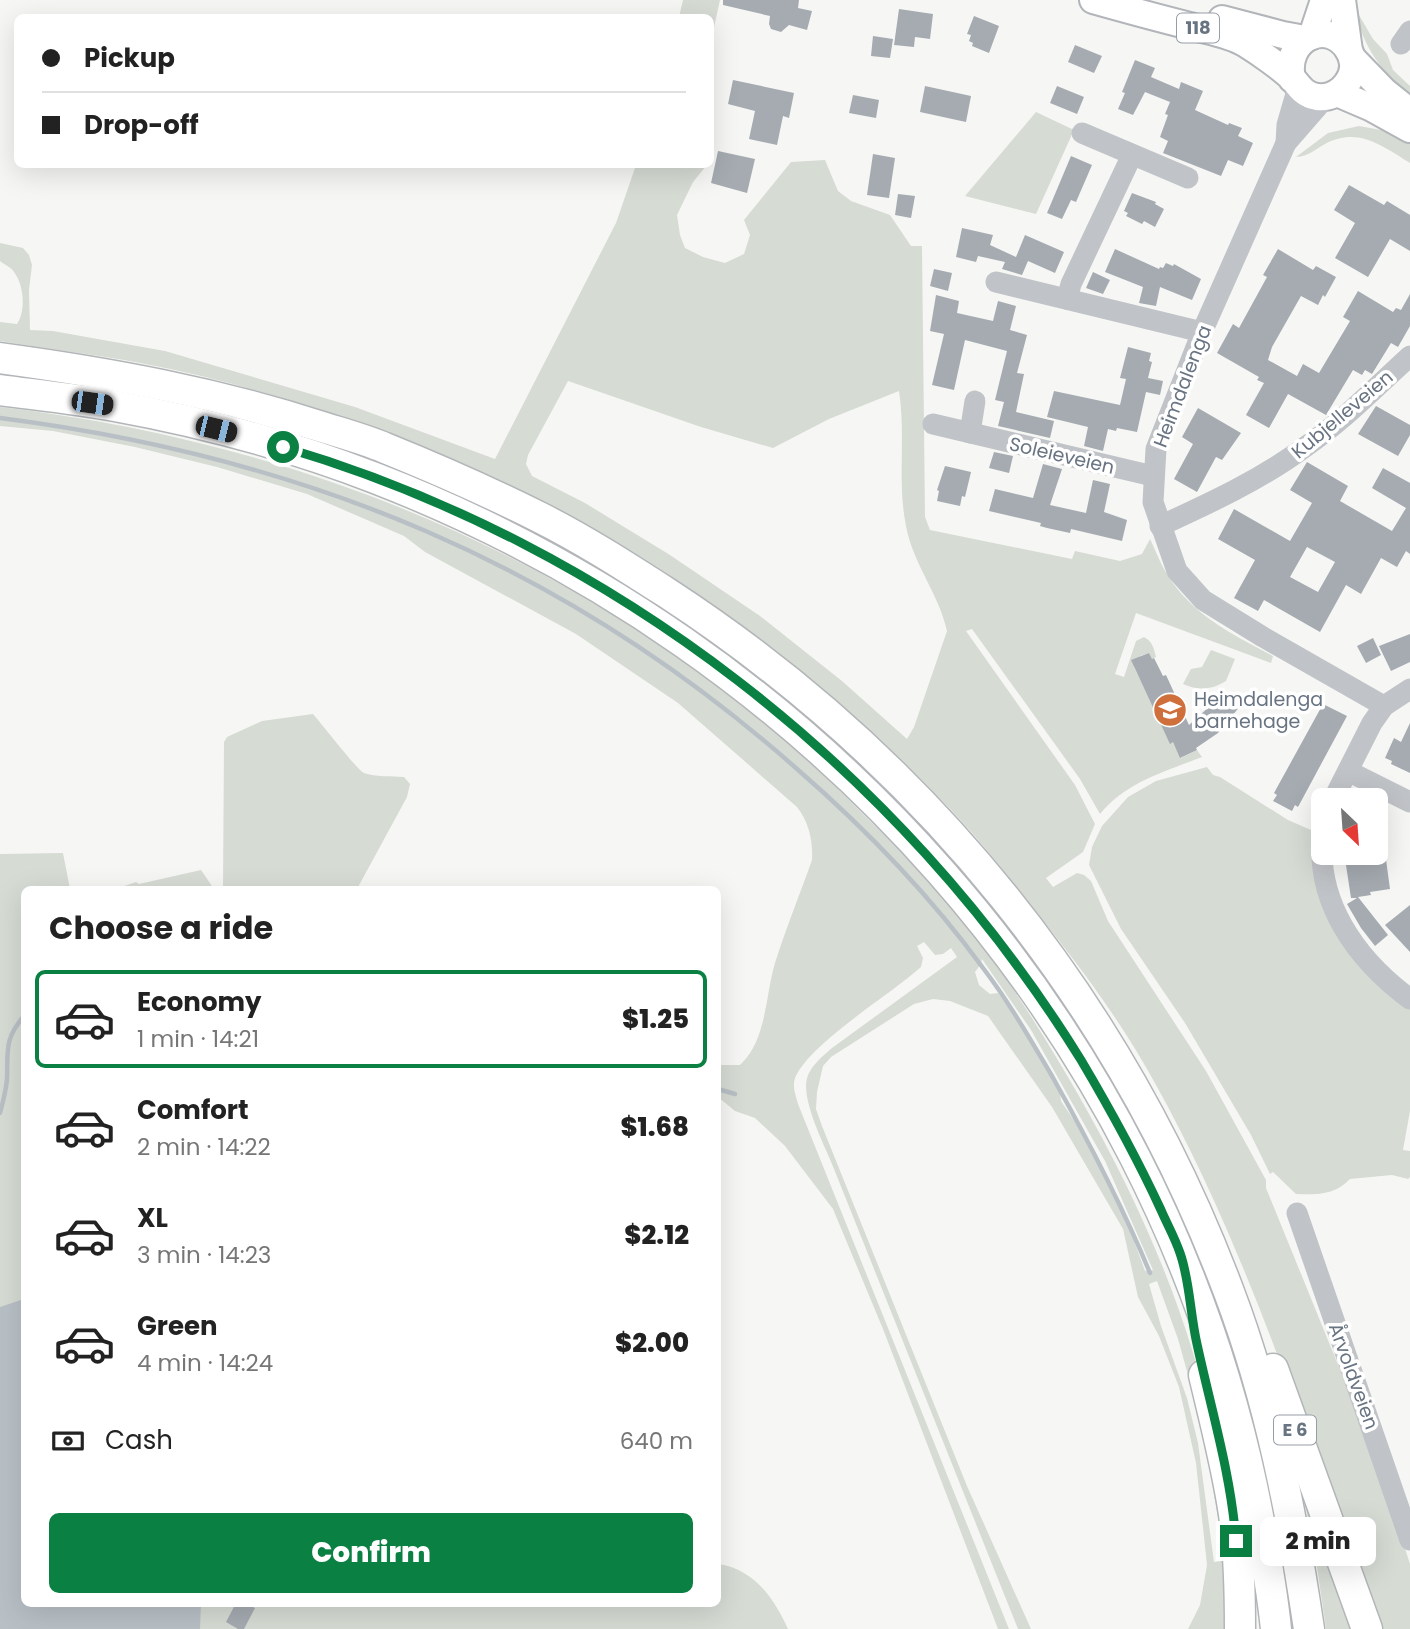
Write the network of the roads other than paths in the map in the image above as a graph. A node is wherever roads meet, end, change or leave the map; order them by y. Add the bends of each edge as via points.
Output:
1 (1093, 0) edge
2 (1148, 0) edge
3 (1324, 0) edge
4 (1342, 0) edge
5 (1308, 37) junction
6 (1350, 55) junction
7 (1295, 83) junction
8 (1331, 95) junction
9 (1410, 112) edge
10 (1410, 129) edge
11 (1083, 133) dead end
12 (1286, 143) junction
13 (1132, 155) junction
14 (1188, 178) dead end
15 (996, 282) dead end
16 (1067, 299) junction
17 (1202, 332) junction
18 (1410, 356) edge
19 (0, 358) edge
20 (0, 390) edge
21 (975, 401) dead end
22 (933, 424) dead end
23 (970, 433) junction
24 (1153, 476) junction
25 (1160, 526) junction
26 (1410, 689) edge
27 (1384, 706) junction
28 (1348, 771) junction
29 (1339, 788) edge
30 (1410, 802) edge
31 (1322, 865) edge
32 (1410, 999) edge
33 (1297, 1213) dead end
34 (1208, 1240) junction
35 (1181, 1255) junction
36 (1410, 1539) edge
37 (1240, 1629) edge
38 (1276, 1629) edge
39 (1309, 1629) edge
40 (1367, 1629) edge

1 - 7 main road, 118 via 1244,43
2 - 5 main road, 118 via 1273,33
3 - 5 main road
4 - 6 main road
5 - 6 main road, 118 via 1333,37
5 - 7 main road via 1291,57
6 - 8 main road via 1350,78
6 - 9 main road, 118
7 - 8 main road, 118 via 1315,97
7 - 12 street, Heimdalenga
8 - 10 main road, 118 via 1372,108
8 - 12 street, Heimdalenga
11 - 13 street
12 - 17 street, Heimdalenga
13 - 14 street
13 - 16 street
15 - 16 street
16 - 17 street
17 - 24 street, Heimdalenga via 1156,449
18 - 25 street, Kubjelleveien via 1307,446 1254,481
19 - 34 highway, E 6 via 96,371 254,405 382,447 538,516 716,625 858,740 1009,901 1123,1070
20 - 35 highway via 175,419 295,450 375,478 510,537 675,634 760,698 849,775 960,892 1054,1016 1093,1080 1141,1166
21 - 23 street
22 - 23 street, Soleieveien
23 - 24 street, Soleieveien
24 - 25 street, Heimdalenga via 1153,502
25 - 27 street, Heimdalenga via 1177,572 1203,600
26 - 27 street
27 - 28 street
28 - 29 street
28 - 30 street
31 - 32 street via 1329,900 1343,928 1371,965
33 - 36 street, Årvoldveien
34 - 39 highway, E 6 via 1264,1400 1283,1476
34 - 40 highway, E 6 via 1233,1268
35 - 37 highway via 1234,1517
35 - 38 highway via 1240,1430

